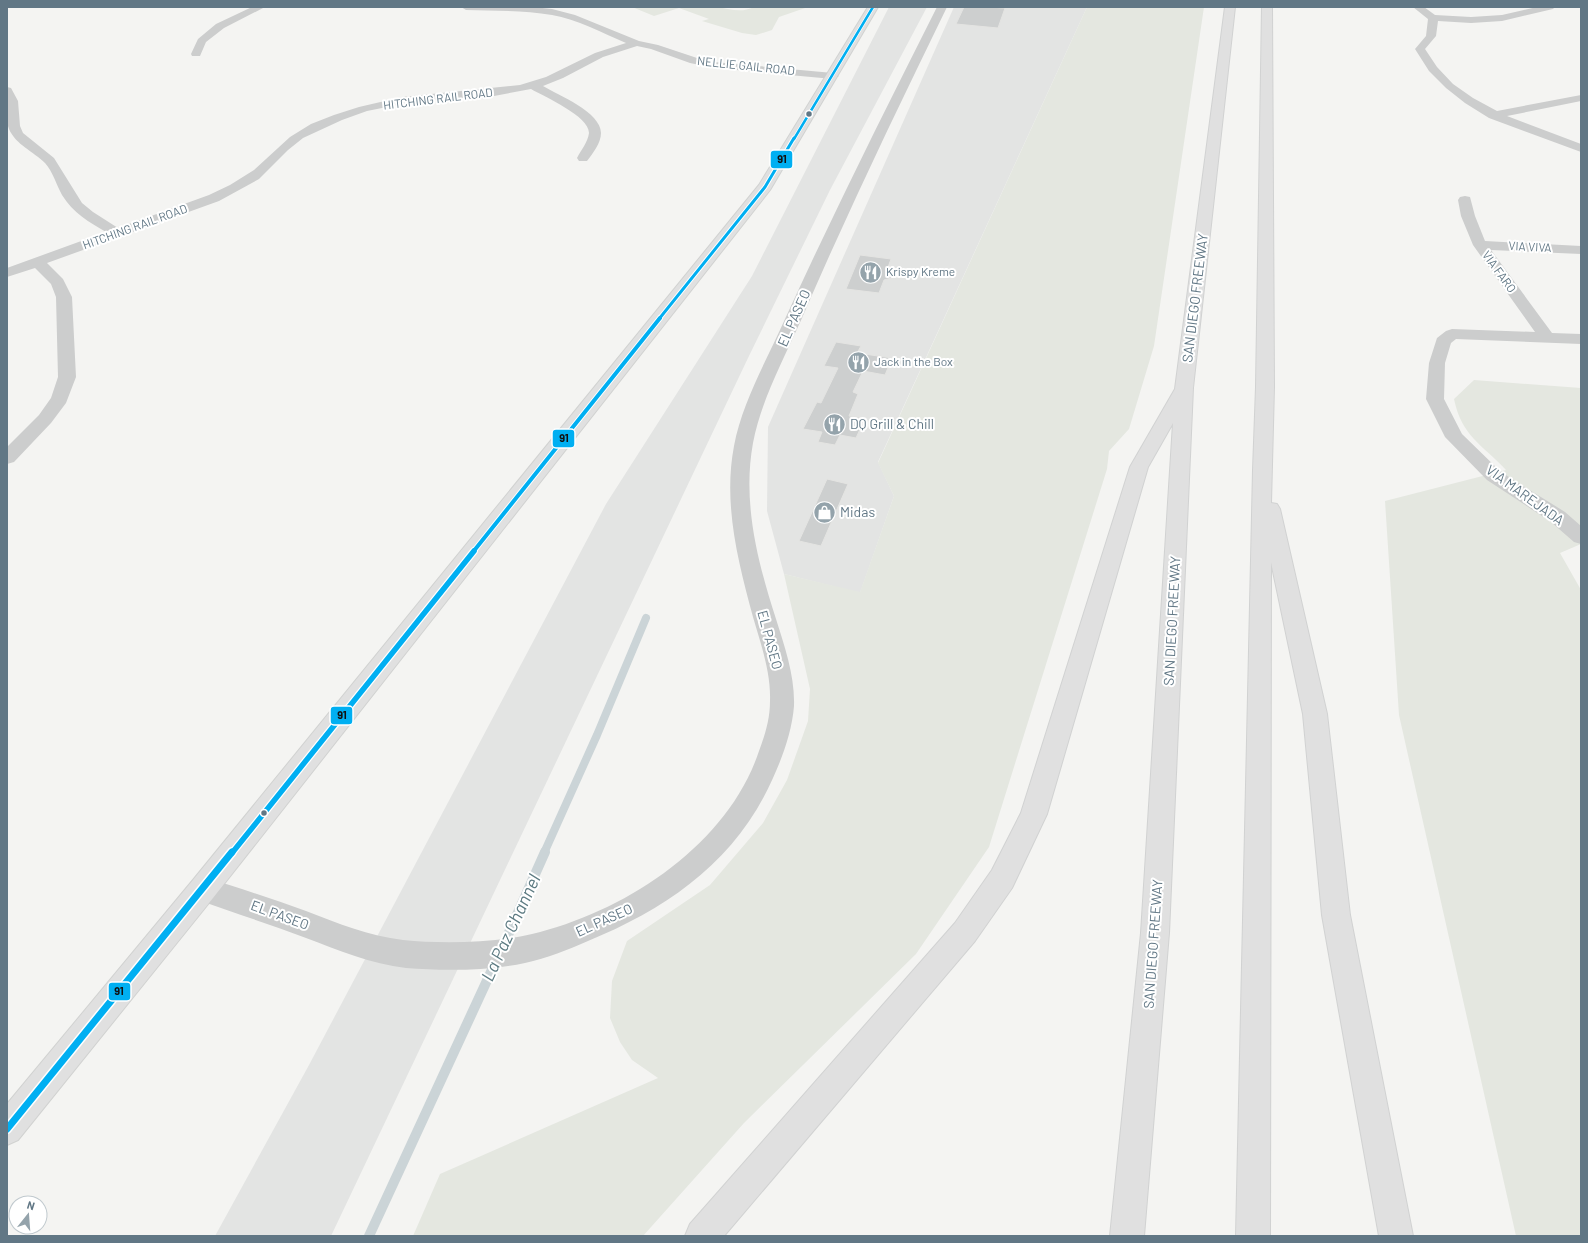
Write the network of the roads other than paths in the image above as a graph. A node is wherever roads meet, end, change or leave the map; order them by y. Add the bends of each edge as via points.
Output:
1 (260, 7) edge
2 (466, 7) edge
3 (564, 7) edge
4 (873, 7) edge
5 (942, 7) edge
6 (1230, 7) edge
7 (1267, 7) edge
8 (1418, 7) edge
9 (1550, 7) edge
10 (552, 12) junction
11 (1433, 18) junction
12 (636, 43) junction
13 (196, 54) dead end
14 (832, 79) junction
15 (533, 85) junction
16 (7, 90) edge
17 (1581, 98) edge
18 (1493, 115) junction
19 (1581, 148) edge
20 (583, 158) dead end
21 (1465, 200) dead end
22 (117, 233) junction
23 (1480, 245) junction
24 (1581, 250) edge
25 (37, 262) junction
26 (7, 273) edge
27 (1546, 338) junction
28 (1581, 339) edge
29 (1184, 388) junction
30 (7, 458) edge
31 (1262, 470) junction
32 (1581, 537) edge
33 (204, 889) junction
34 (7, 1129) edge
35 (702, 1236) edge
36 (1127, 1236) edge
37 (1253, 1236) edge
38 (1396, 1236) edge

1 - 13 street via 220,26 202,41
2 - 10 street, NELLIE GAIL ROAD
3 - 10 street
4 - 14 main road
5 - 33 street, EL PASEO via 851,194 752,411 743,447 739,484 742,523 760,601 778,662 782,704 779,726 764,771 751,799 732,826 690,869 627,911 598,926 516,951 473,955 401,953 362,945
6 - 29 main road, SAN DIEGO FREEWAY
7 - 31 main road
8 - 11 street
9 - 11 street via 1502,18
10 - 12 street, NELLIE GAIL ROAD via 572,17
11 - 18 street via 1431,36 1420,49 1427,65 1454,90
12 - 14 street, NELLIE GAIL ROAD via 669,60 708,70
12 - 15 street, HITCHING RAIL ROAD via 600,55 568,72
14 - 33 main road via 765,187
15 - 20 street via 579,111 591,121 595,132 593,142
15 - 22 street, HITCHING RAIL ROAD via 483,94 429,97 355,111 304,132 238,186 214,198
16 - 22 street via 13,99 16,130 52,163 73,201 83,211
17 - 18 street
18 - 19 street
21 - 23 street, VIA FARO via 1468,216
22 - 25 street, HITCHING RAIL ROAD
23 - 24 street, VIA VIVA
23 - 27 street, VIA FARO
25 - 26 street, HITCHING RAIL ROAD
25 - 30 street via 58,282 64,297 67,377 60,399 45,419
27 - 28 street, VIA MAREJADA
27 - 32 street, VIA MAREJADA via 1452,334 1443,341 1437,363 1435,399 1454,437 1494,476 1558,517
29 - 35 main road via 1139,467 1034,814 1002,880 965,932
29 - 36 main road, SAN DIEGO FREEWAY via 1154,933
31 - 37 main road
31 - 38 main road via 1315,714 1336,915
33 - 34 main road

